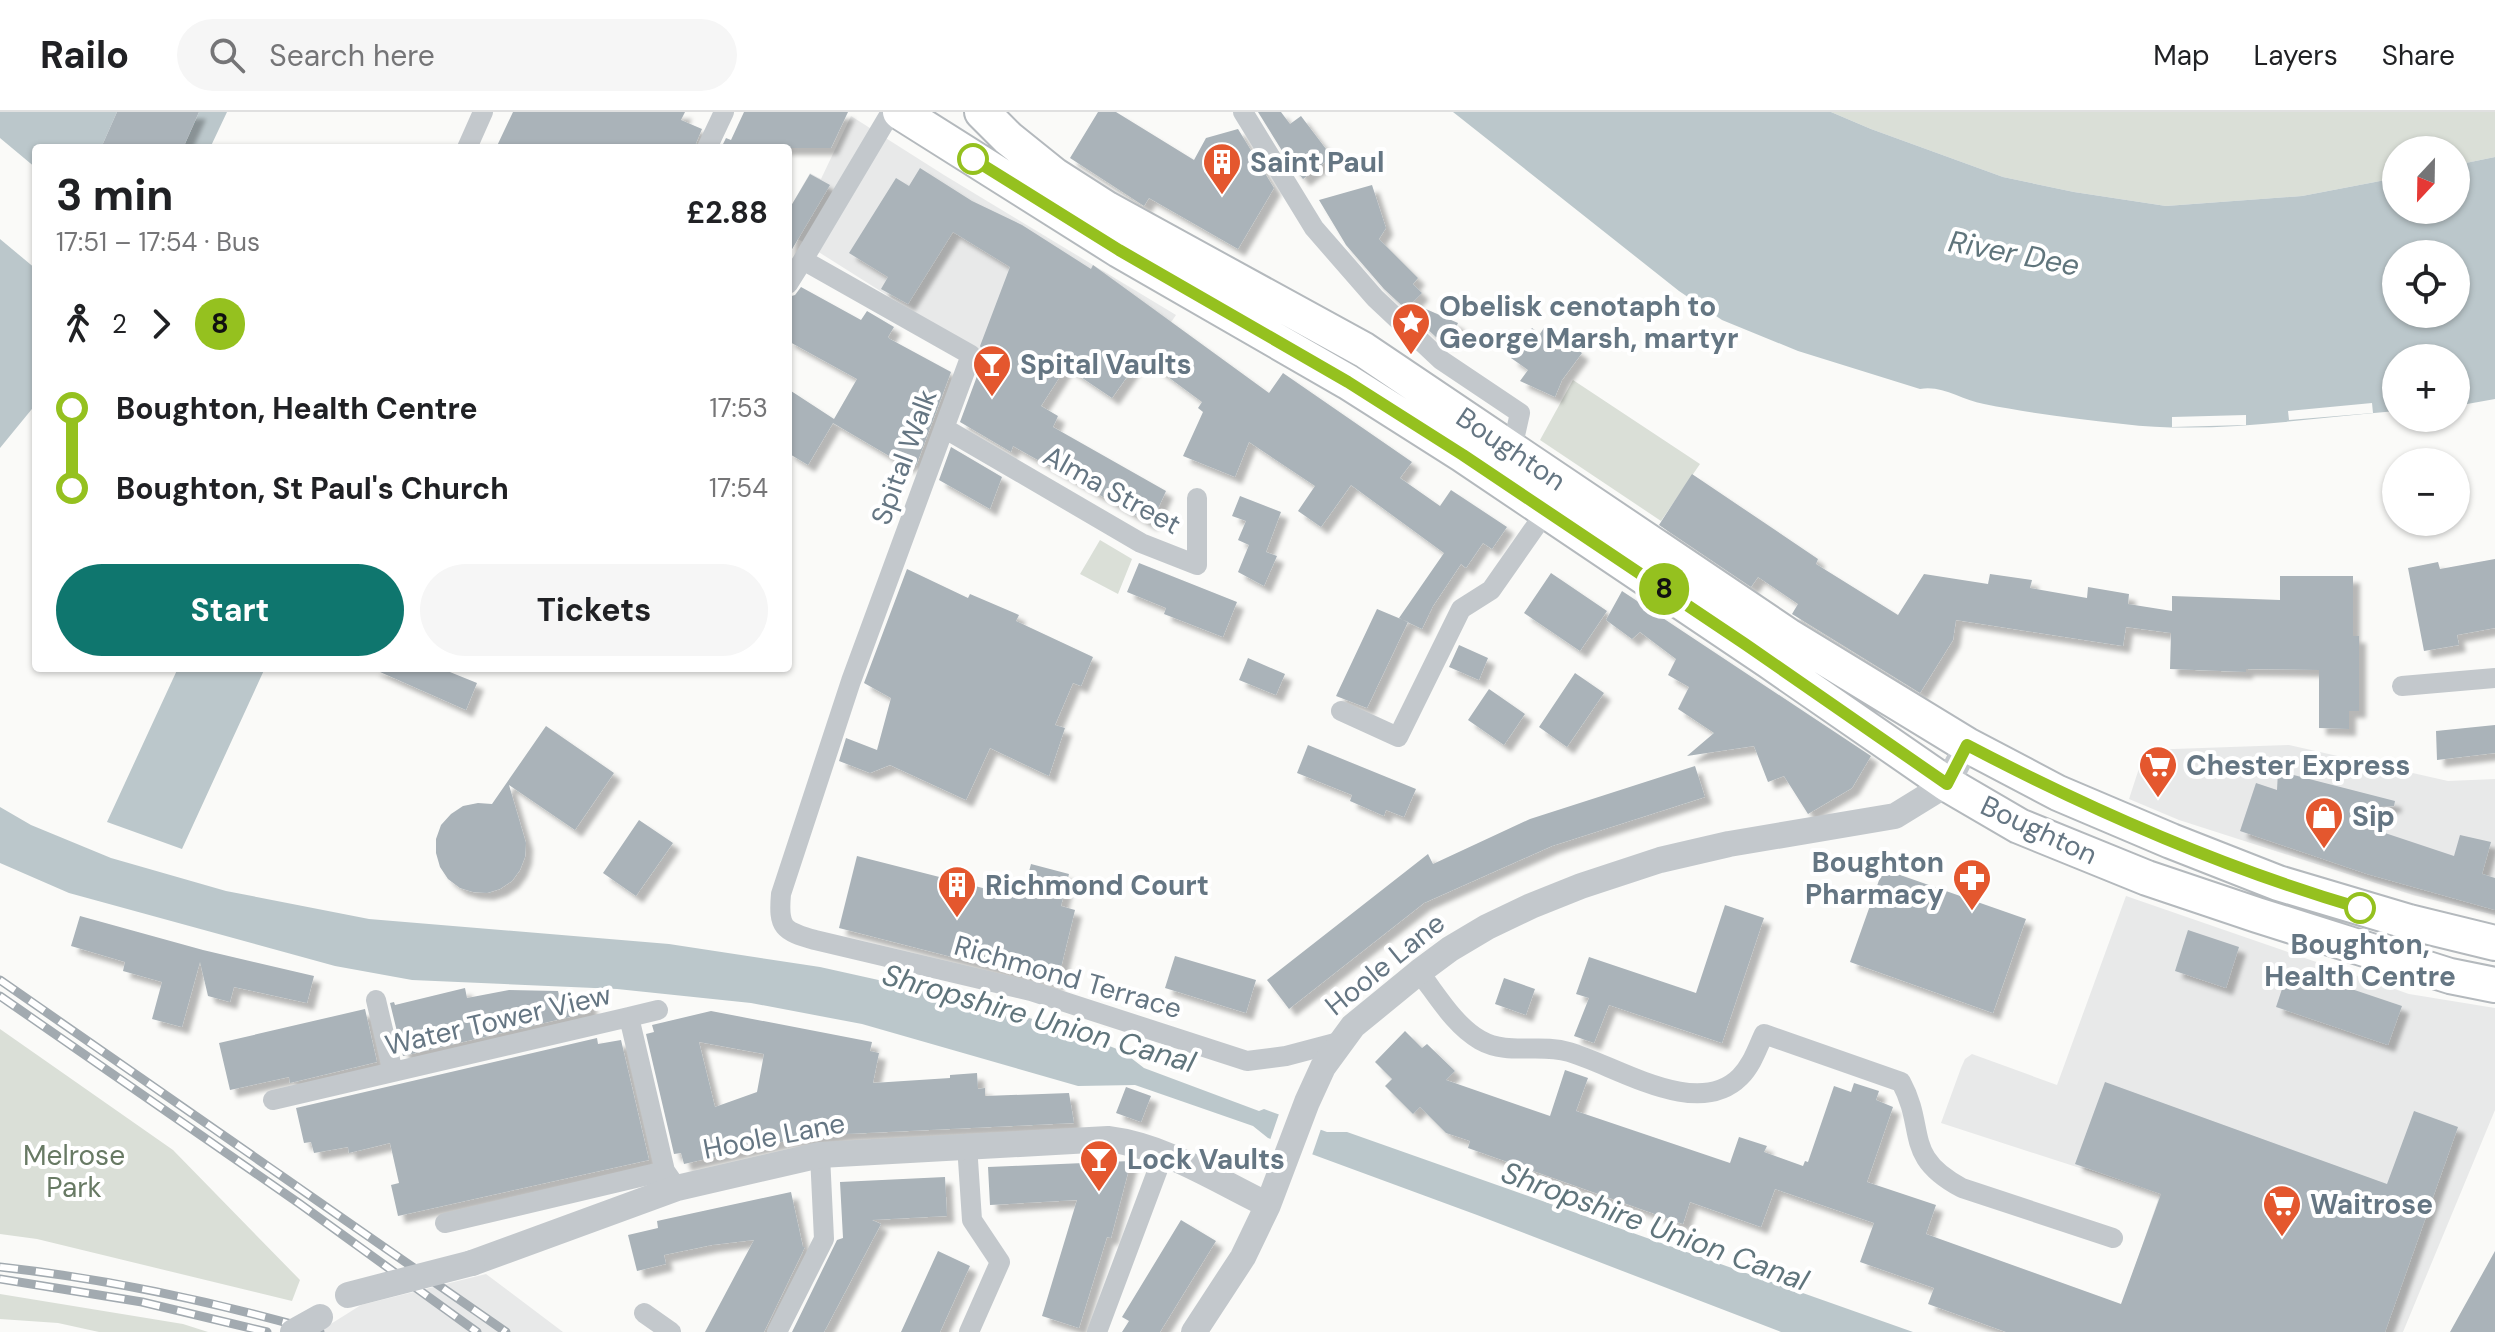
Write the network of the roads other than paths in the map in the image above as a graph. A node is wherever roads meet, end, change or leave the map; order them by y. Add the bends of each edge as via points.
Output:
1 (483, 112) edge
2 (724, 112) edge
3 (891, 112) edge
4 (900, 112) edge
5 (982, 112) edge
6 (1243, 112) edge
7 (469, 144) edge
8 (709, 144) edge
9 (803, 260) junction
10 (792, 278) edge
11 (944, 428) junction
12 (1512, 449) junction
13 (1197, 498) dead end
14 (1547, 510) junction
15 (2495, 678) edge
16 (2402, 686) dead end
17 (1341, 711) dead end
18 (1967, 745) junction
19 (1947, 784) junction
20 (783, 926) joint
21 (2495, 943) edge
22 (1419, 972) junction
23 (2495, 985) edge
24 (376, 1000) dead end
25 (658, 1010) dead end
26 (629, 1017) junction
27 (1339, 1042) junction
28 (393, 1072) junction
29 (273, 1100) dead end
30 (967, 1145) junction
31 (1164, 1153) junction
32 (820, 1155) junction
33 (671, 1180) junction
34 (1268, 1205) junction
35 (445, 1223) dead end
36 (2113, 1238) dead end
37 (644, 1313) dead end
38 (293, 1332) edge
39 (671, 1332) edge
40 (777, 1332) edge
41 (969, 1332) edge
42 (1097, 1332) edge
43 (1194, 1332) edge

1 - 7 street
2 - 8 street
3 - 9 street
4 - 14 highway, Boughton via 1119,250 1348,382
5 - 12 highway, Boughton via 1008,138 1107,209 1364,350
6 - 12 street via 1314,228 1375,298 1441,360 1520,413
9 - 10 street
9 - 11 street, Spital Walk via 971,355
11 - 13 street, Alma Street via 1141,543 1197,565
11 - 20 street, Spital Walk via 781,894
12 - 18 highway, Boughton via 1790,637
14 - 17 street via 1491,590 1461,609 1398,737
14 - 19 highway, Boughton
15 - 16 street
18 - 19 street
18 - 21 highway, Boughton via 2058,793 2278,883
19 - 22 street, Hoole Lane via 1895,816 1729,844 1581,886 1487,927
19 - 23 highway, Boughton via 2019,826 2147,878 2450,976
20 - 27 street, Richmond Terrace via 815,940 1031,991 1247,1061
22 - 27 street, Hoole Lane
22 - 36 street via 1450,1013 1482,1041 1513,1050 1568,1051 1683,1093 1710,1094 1739,1078 1764,1034 1901,1082 1924,1159 1942,1177
24 - 28 street
25 - 26 street
26 - 28 street, Water Tower View
26 - 33 street, Water Tower View
27 - 34 street, Hoole Lane via 1307,1102
28 - 29 street, Water Tower View
30 - 31 street, Hoole Lane via 1108,1139
30 - 32 street, Hoole Lane
30 - 41 street via 972,1220 1000,1262
31 - 34 street, Hoole Lane
31 - 42 street
32 - 33 street, Hoole Lane
32 - 40 street via 824,1239
33 - 35 street, Hoole Lane
33 - 38 street, Hoole Lane, bridge via 472,1263 348,1295
34 - 43 street via 1243,1257
37 - 39 street

